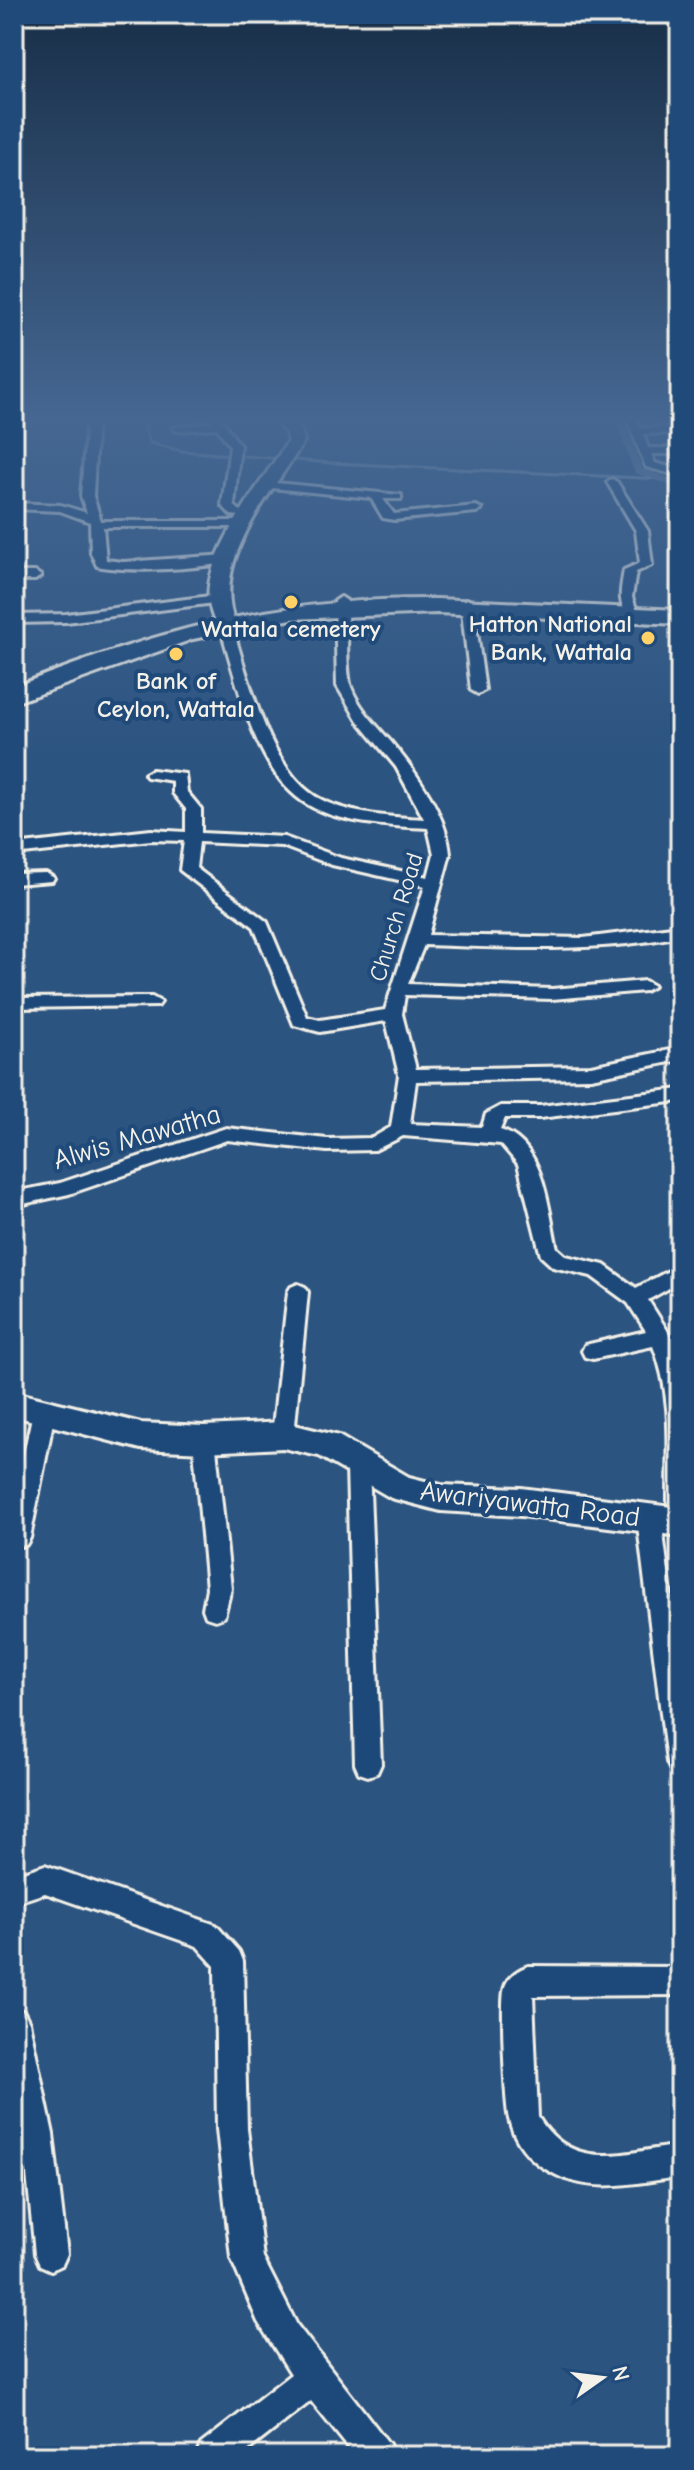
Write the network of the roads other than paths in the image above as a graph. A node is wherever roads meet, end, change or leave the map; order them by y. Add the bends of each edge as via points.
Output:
1 (96, 532) edge
2 (239, 532) edge
3 (642, 532) edge
4 (227, 559) junction
5 (14, 576) edge
6 (35, 576) dead end
7 (340, 604) junction
8 (467, 606) junction
9 (631, 611) junction
10 (221, 613) junction
11 (680, 615) edge
12 (14, 619) edge
13 (14, 687) edge
14 (478, 690) dead end
15 (14, 696) edge
16 (152, 774) dead end
17 (436, 824) junction
18 (192, 836) junction
19 (14, 850) edge
20 (46, 878) dead end
21 (14, 879) edge
22 (433, 883) junction
23 (680, 931) edge
24 (418, 940) junction
25 (645, 986) dead end
26 (398, 989) junction
27 (152, 1002) dead end
28 (14, 1003) edge
29 (393, 1014) junction
30 (680, 1054) edge
31 (408, 1075) junction
32 (680, 1095) edge
33 (400, 1130) junction
34 (490, 1134) junction
35 (14, 1199) edge
36 (680, 1273) edge
37 (298, 1292) dead end
38 (635, 1298) junction
39 (660, 1336) junction
40 (593, 1351) dead end
41 (677, 1372) edge
42 (29, 1408) edge
43 (283, 1435) junction
44 (204, 1439) junction
45 (358, 1466) junction
46 (680, 1501) edge
47 (664, 1520) edge
48 (18, 1538) dead end
49 (215, 1609) dead end
50 (680, 1762) edge
51 (368, 1764) dead end
52 (14, 1889) edge
53 (680, 1981) edge
54 (14, 2022) edge
55 (680, 2161) edge
56 (51, 2254) dead end
57 (314, 2378) junction
58 (213, 2456) edge
59 (377, 2456) edge

1 - 4 street via 97,557 105,565
2 - 4 main road
3 - 9 street via 646,565 630,570 626,597
4 - 10 main road
5 - 6 street
7 - 8 highway
7 - 10 highway
7 - 17 street, Church Road via 344,686 402,765
8 - 9 highway
8 - 11 highway
8 - 14 street
9 - 11 highway
10 - 12 street
10 - 13 highway
10 - 15 highway
10 - 17 street via 271,747 304,796 330,808
16 - 18 street via 180,777 180,793 191,800 196,814
17 - 22 street, Church Road via 442,854
18 - 19 street via 139,836
18 - 22 street via 284,842 337,862
18 - 29 street via 188,870 261,925 300,1021 320,1026
20 - 21 street
22 - 24 street, Church Road
23 - 24 street via 608,942
24 - 26 street, Church Road
25 - 26 street via 470,994
26 - 29 street, Church Road
27 - 28 street
29 - 31 street, Church Road
30 - 31 street via 591,1072
31 - 33 street, Church Road
32 - 34 street via 501,1112 493,1118
33 - 34 street, Alwis Mawatha
33 - 35 street, Alwis Mawatha via 375,1144 327,1145 226,1134 62,1189
34 - 38 street via 508,1139 527,1162 548,1251 560,1262 597,1270
36 - 38 street
37 - 43 street
38 - 39 street
39 - 40 street
39 - 41 street
41 - 46 street
42 - 44 street, Awariyawatta Road via 141,1436
42 - 48 street
43 - 44 street, Awariyawatta Road
43 - 45 street, Awariyawatta Road via 328,1445
44 - 49 street via 219,1588
45 - 47 street, Awariyawatta Road via 402,1489 441,1498
45 - 51 street
47 - 50 street
52 - 57 street via 45,1879 206,1935 229,1961 228,2067 247,2258
53 - 55 street via 528,1980 518,1991 523,2117 536,2144 590,2172
54 - 56 street via 38,2134
57 - 58 street
57 - 59 street

